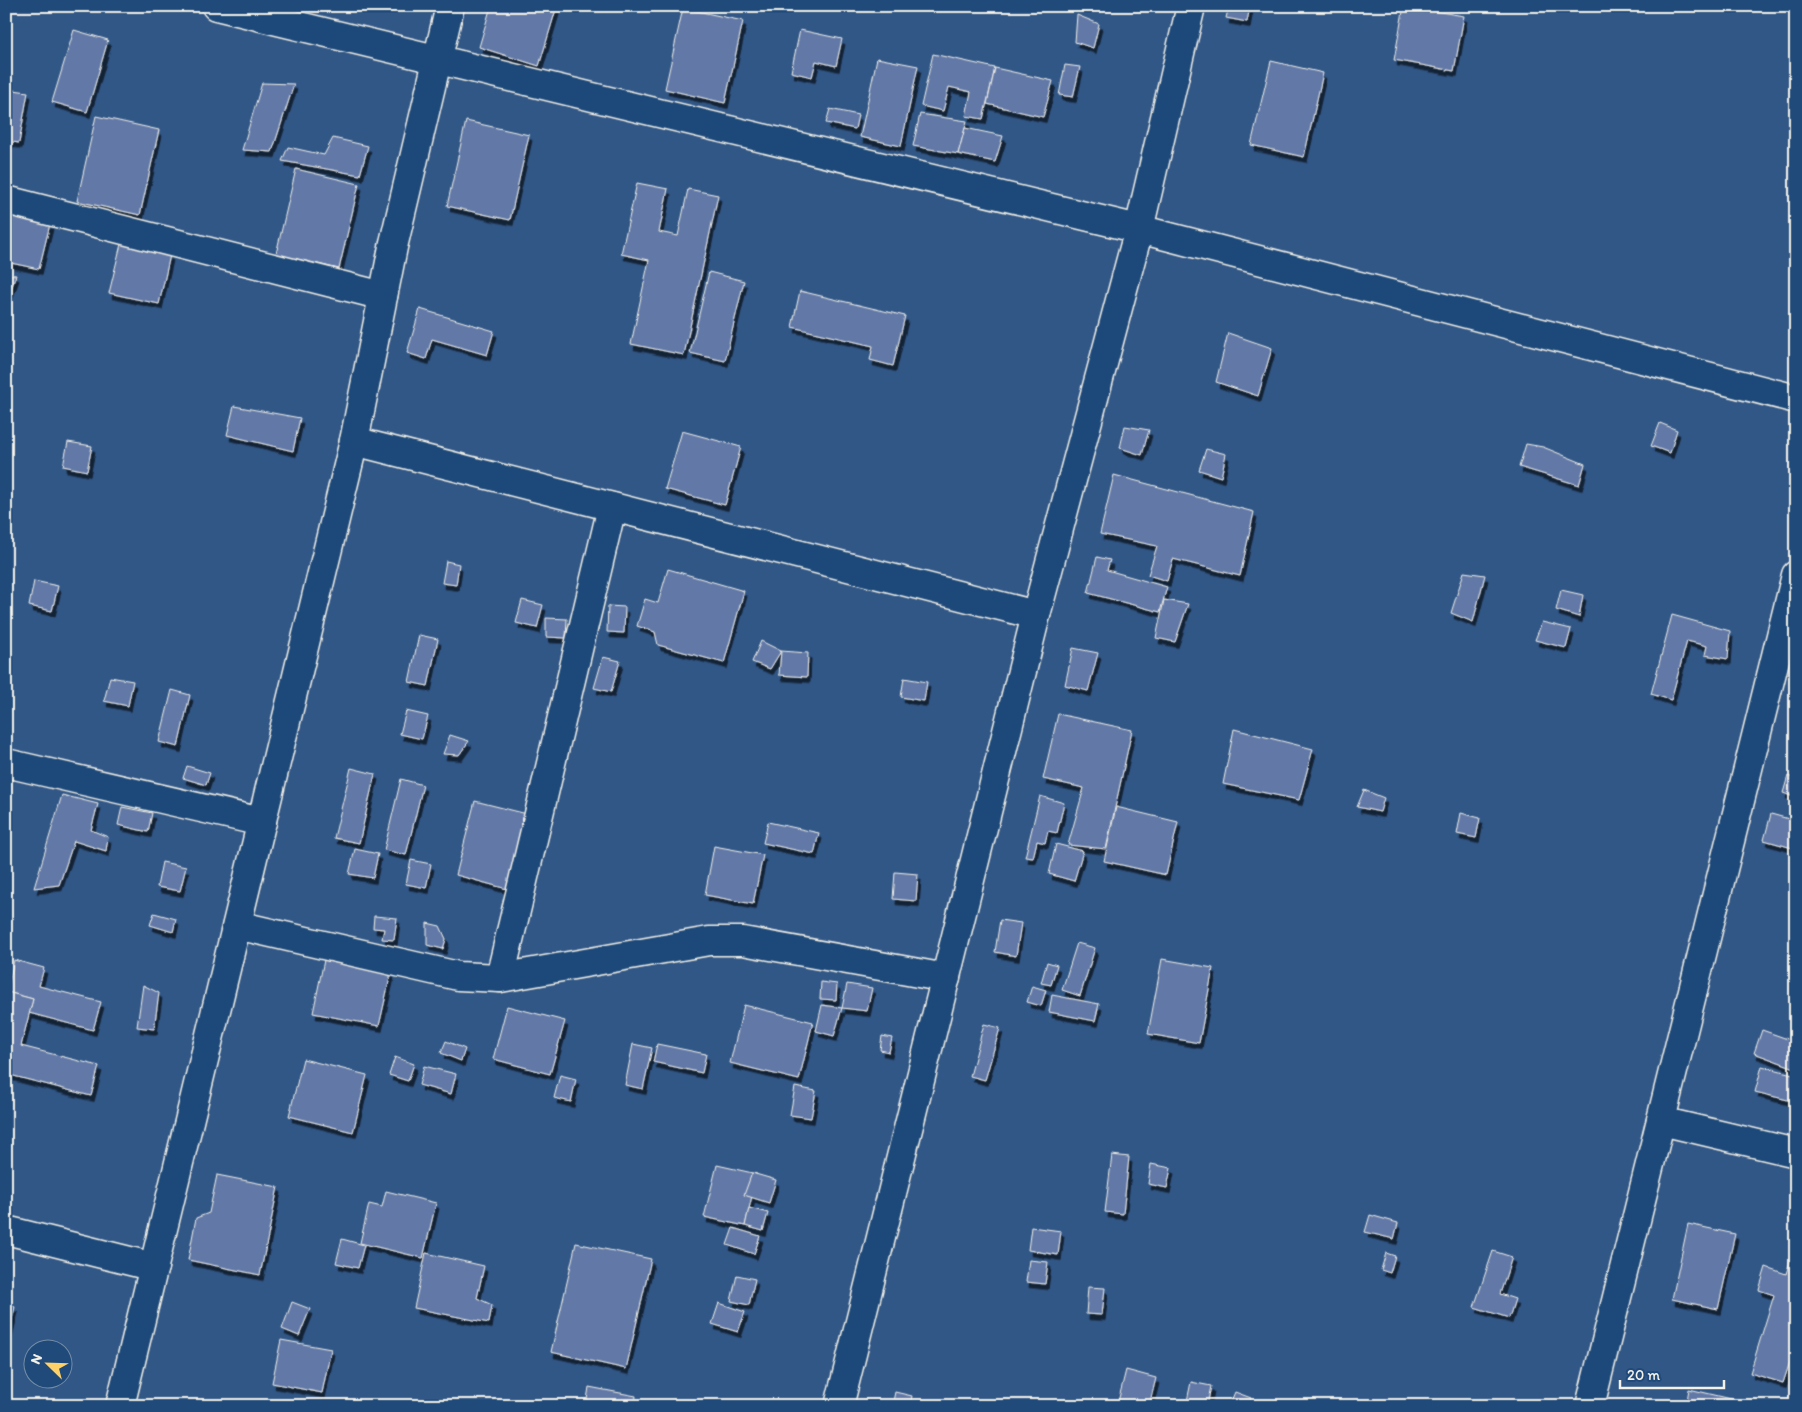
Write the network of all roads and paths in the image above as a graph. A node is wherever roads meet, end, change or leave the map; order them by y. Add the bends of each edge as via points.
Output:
1 (216, 6) edge
2 (450, 6) edge
3 (1191, 6) edge
4 (438, 59) junction
5 (6, 200) edge
6 (1139, 229) junction
7 (383, 296) junction
8 (1796, 398) edge
9 (354, 441) junction
10 (612, 507) junction
11 (1796, 576) edge
12 (1036, 615) junction
13 (6, 763) edge
14 (262, 822) junction
15 (237, 925) junction
16 (500, 978) junction
17 (946, 978) junction
18 (1661, 1121) junction
19 (1796, 1154) edge
20 (6, 1230) edge
21 (154, 1267) junction
22 (120, 1406) edge
23 (839, 1406) edge
24 (1590, 1406) edge

1 - 4 street
2 - 4 street
3 - 6 street
4 - 6 street
4 - 7 street
5 - 7 street
6 - 8 street
6 - 12 street
7 - 9 street
9 - 10 street
9 - 14 street
10 - 12 street
10 - 16 street
11 - 18 street
12 - 17 street
13 - 14 street
14 - 15 street
15 - 16 street via 458,976
15 - 21 street
16 - 17 street via 709,941 743,942
17 - 23 street
18 - 19 street
18 - 24 street
20 - 21 street
21 - 22 street

